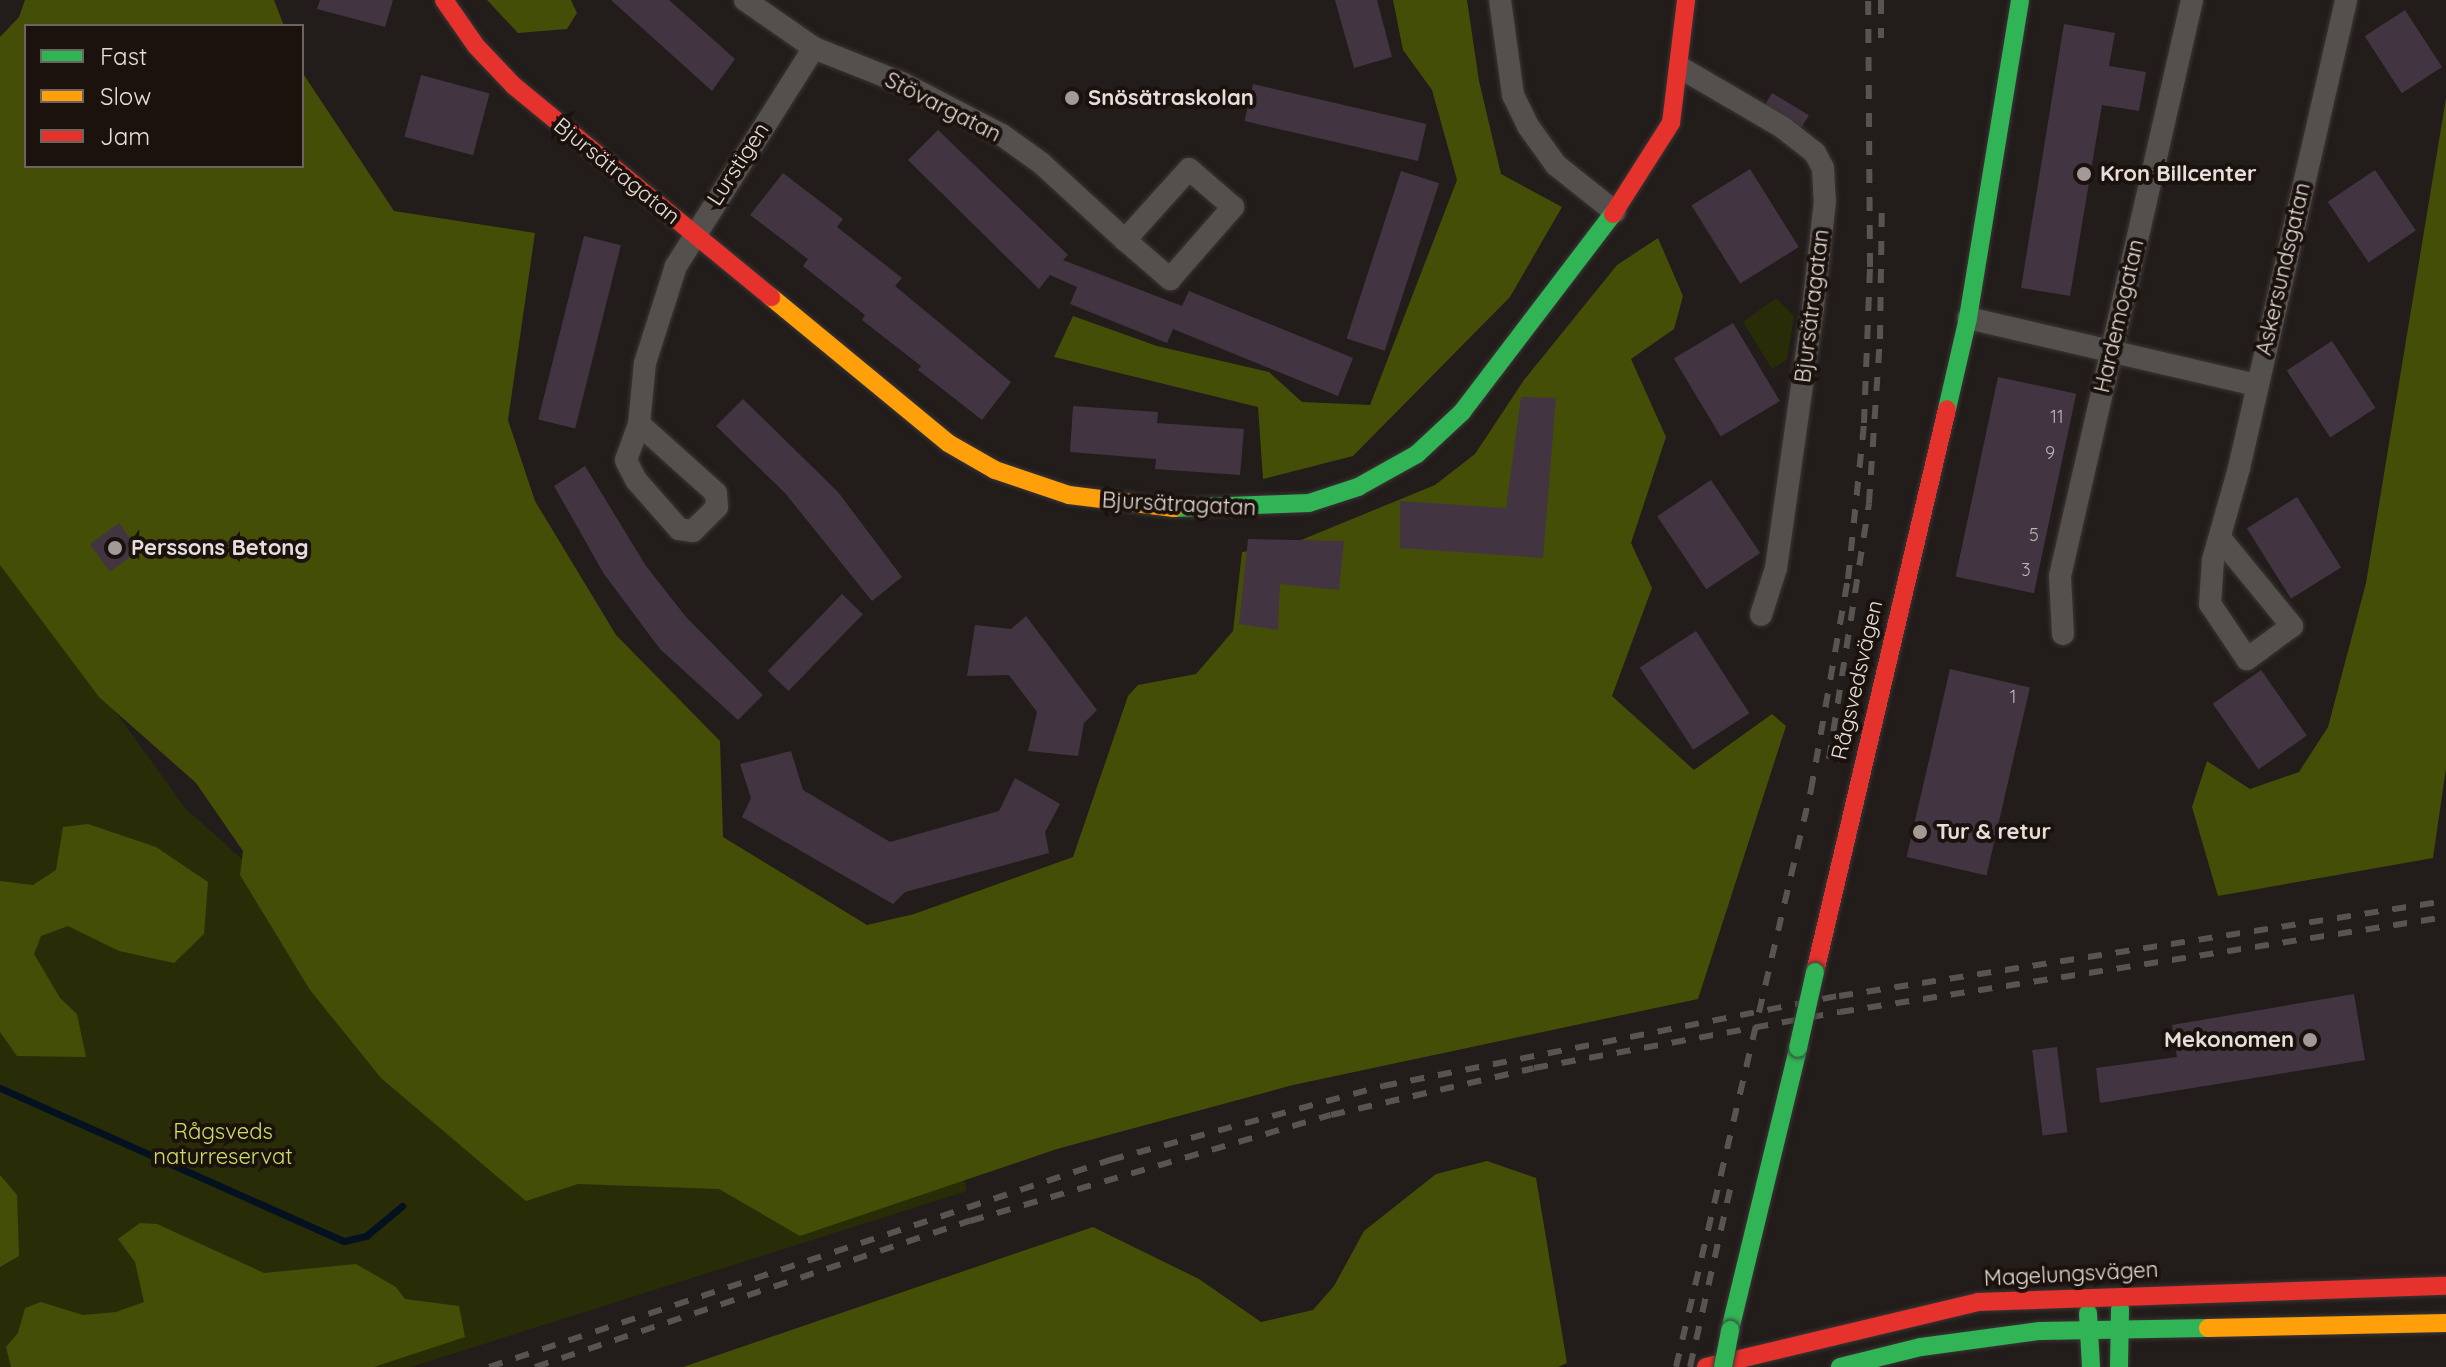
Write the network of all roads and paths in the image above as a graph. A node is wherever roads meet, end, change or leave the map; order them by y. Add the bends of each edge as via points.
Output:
1 (444, 0) edge
2 (745, 0) edge
3 (1500, 0) edge
4 (1686, 0) edge
5 (2020, 0) edge
6 (2192, 0) edge
7 (2346, 0) edge
8 (814, 48) junction
9 (1681, 68) junction
10 (1615, 212) junction
11 (694, 234) junction
12 (1125, 240) junction
13 (1968, 318) junction
14 (2110, 350) junction
15 (2257, 385) junction
16 (639, 424) junction
17 (2220, 538) junction
18 (1761, 615) dead end
19 (2063, 634) dead end
20 (2446, 1286) edge
21 (2088, 1295) junction
22 (2119, 1295) junction
23 (2446, 1323) edge
24 (2121, 1330) junction
25 (2088, 1332) junction
26 (1706, 1367) edge
27 (1723, 1367) edge
28 (1840, 1367) edge
29 (2091, 1367) edge
30 (2119, 1367) edge

1 - 11 street, Bjursätragatan via 476,46 514,86
2 - 8 street, Stövargatan
3 - 10 street via 1513,95 1528,126 1556,165
4 - 9 street, Bjursätragatan
5 - 13 street, Rågsvedsvägen
6 - 14 street, Hardemogatan
7 - 15 street, Askersundsgatan
8 - 11 street, Lurstigen
8 - 12 street, Stövargatan via 902,83 1002,135 1041,163
9 - 10 street, Bjursätragatan via 1671,123
9 - 18 street, Bjursätragatan via 1782,127 1815,153 1823,168 1825,201 1811,322 1776,568
10 - 11 street, Bjursätragatan via 1462,412 1417,454 1358,487 1264,510 1125,505 1069,495 995,470 948,443
11 - 16 street, Lurstigen via 676,266 645,363
12 - 12 street, Stövargatan via 1170,279 1233,207 1189,169
13 - 14 street
13 - 27 street, Rågsvedsvägen, bridge
14 - 15 street
14 - 19 street, Hardemogatan via 2060,576
15 - 17 street, Askersundsgatan
16 - 16 street, Lurstigen via 626,460 636,480 679,529 693,531 717,507 716,493
17 - 17 street, Askersundsgatan via 2210,604 2247,659 2292,626
20 - 22 street, Magelungsvägen
21 - 22 street, Magelungsvägen
21 - 25 street
21 - 26 street, Magelungsvägen via 1978,1302
22 - 24 street
23 - 24 street
24 - 25 street
24 - 30 street
25 - 28 street via 2024,1332 1921,1347
25 - 29 street

